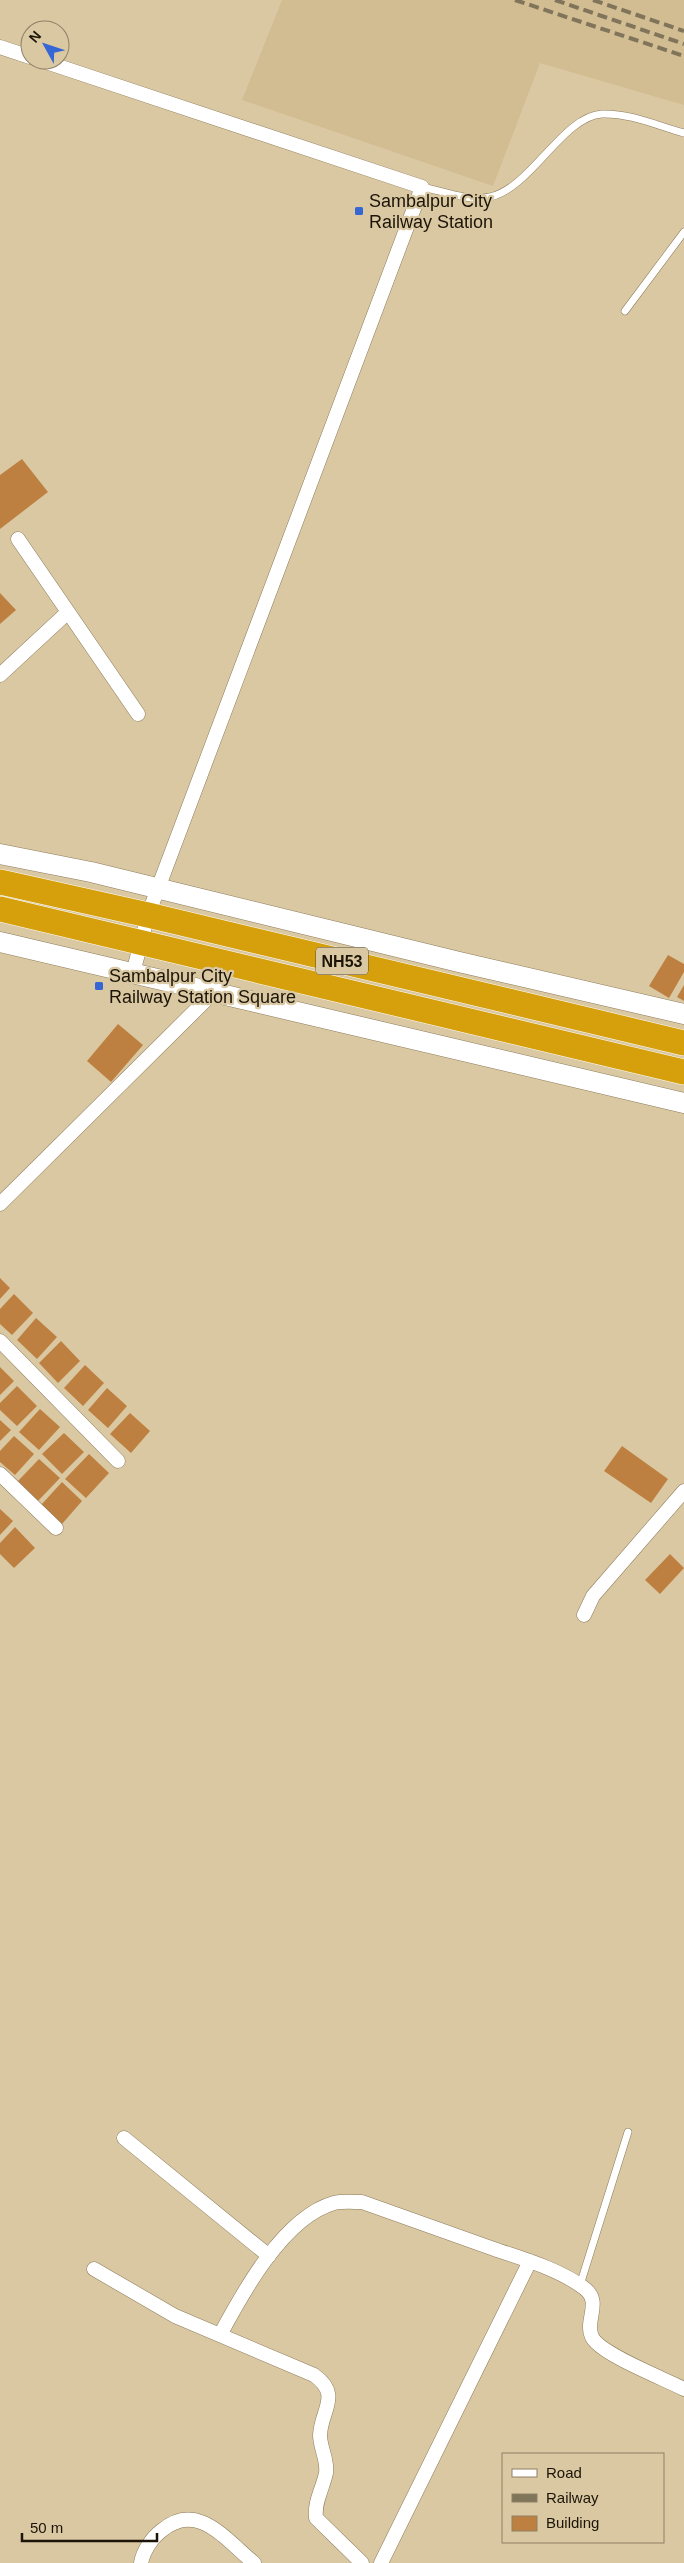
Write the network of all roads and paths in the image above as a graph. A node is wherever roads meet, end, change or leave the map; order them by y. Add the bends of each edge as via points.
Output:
1 (0, 47) edge
2 (20, 54) edge
3 (70, 70) edge
4 (684, 134) edge
5 (422, 187) junction
6 (684, 232) edge
7 (625, 311) dead end
8 (18, 539) dead end
9 (68, 612) junction
10 (0, 674) edge
11 (138, 714) dead end
12 (0, 854) edge
13 (0, 882) edge
14 (158, 889) junction
15 (0, 910) edge
16 (148, 915) junction
17 (0, 942) edge
18 (140, 944) junction
19 (133, 973) junction
20 (214, 991) junction
21 (684, 1014) edge
22 (684, 1043) edge
23 (684, 1072) edge
24 (684, 1103) edge
25 (0, 1204) edge
26 (0, 1341) edge
27 (118, 1461) dead end
28 (0, 1474) edge
29 (684, 1491) edge
30 (56, 1528) dead end
31 (584, 1615) dead end
32 (628, 2132) dead end
33 (124, 2138) dead end
34 (269, 2256) junction
35 (530, 2261) junction
36 (94, 2270) dead end
37 (580, 2285) junction
38 (220, 2335) junction
39 (684, 2389) edge
40 (350, 2552) junction
41 (141, 2563) edge
42 (254, 2563) edge
43 (341, 2563) edge
44 (362, 2563) edge
45 (381, 2563) edge

1 - 2 street
3 - 5 street
4 - 5 lane via 626,116 601,114 572,129 517,183 501,194 477,198
5 - 14 street
6 - 7 lane
8 - 9 street
9 - 10 street
9 - 11 street
12 - 14 main road
13 - 16 highway, NH53
14 - 16 street
14 - 21 main road
15 - 18 highway, NH53
16 - 18 street
16 - 22 highway, NH53
17 - 19 main road
18 - 19 street
18 - 23 highway, NH53
19 - 20 main road
20 - 24 main road
20 - 25 street
26 - 27 street
28 - 30 street
29 - 31 street via 593,1596
32 - 37 lane
33 - 34 street
34 - 35 street via 312,2214 335,2203 362,2202
34 - 38 street via 250,2280
35 - 37 street
35 - 45 street
36 - 38 street via 175,2316
37 - 39 street via 592,2296 594,2306 590,2329 597,2344
38 - 40 street via 314,2375 326,2386 328,2400 320,2435 326,2472 315,2512 319,2523
40 - 43 street
40 - 44 street
41 - 42 street via 158,2532 174,2520 190,2518 205,2523

